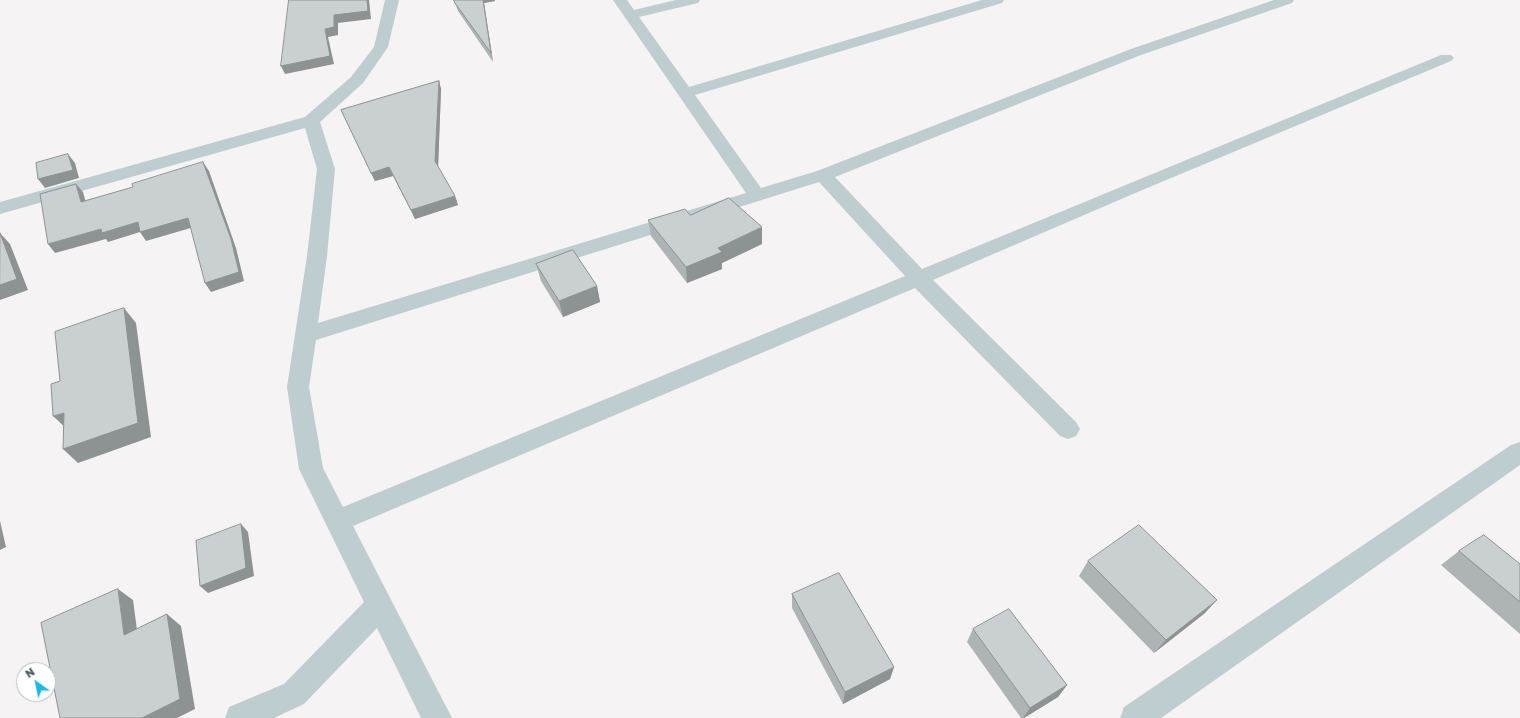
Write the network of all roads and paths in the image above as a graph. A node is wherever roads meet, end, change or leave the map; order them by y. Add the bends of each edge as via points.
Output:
1 (392, 0) edge
2 (620, 0) edge
3 (692, 0) edge
4 (997, 0) edge
5 (1287, 0) edge
6 (631, 15) junction
7 (1446, 58) dead end
8 (685, 92) junction
9 (311, 121) junction
10 (822, 175) junction
11 (757, 195) junction
12 (0, 208) edge
13 (919, 279) junction
14 (306, 335) junction
15 (1068, 430) dead end
16 (1520, 452) edge
17 (338, 521) junction
18 (380, 604) junction
19 (240, 718) edge
20 (437, 718) edge
21 (1134, 718) edge

1 - 9 street via 380,47 357,80
2 - 6 street
3 - 6 street
4 - 8 street
5 - 10 street via 1136,52
6 - 8 street
7 - 13 street via 1090,205
8 - 11 street
9 - 12 street
9 - 14 street via 326,169
10 - 11 street
10 - 13 street
11 - 14 street
13 - 15 street
13 - 17 street
14 - 17 street via 298,387 311,469
16 - 21 street
17 - 18 street
18 - 19 street via 294,694
18 - 20 street

